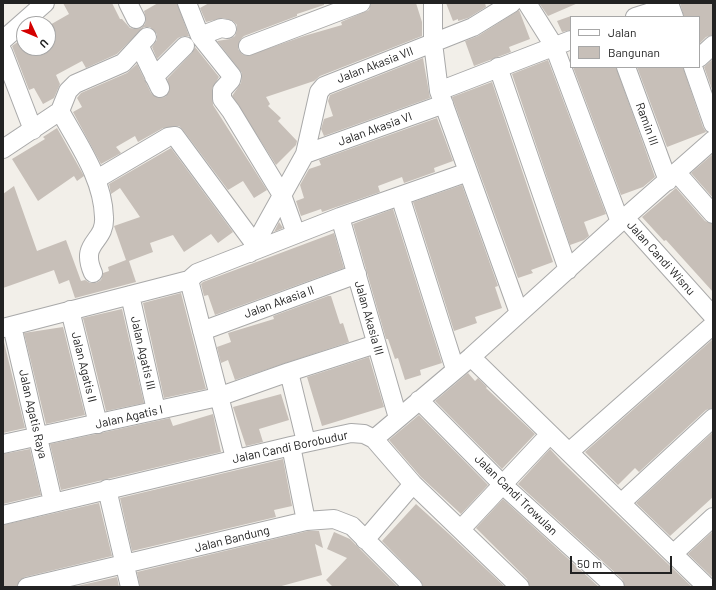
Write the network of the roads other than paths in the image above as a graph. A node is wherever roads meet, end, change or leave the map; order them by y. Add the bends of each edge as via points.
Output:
1 (45, 3) edge
2 (128, 3) edge
3 (187, 3) edge
4 (361, 3) edge
5 (433, 3) edge
6 (512, 3) edge
7 (527, 3) edge
8 (630, 3) edge
9 (671, 9) edge
10 (635, 16) edge
11 (640, 16) edge
12 (136, 19) dead end
13 (227, 29) dead end
14 (200, 36) junction
15 (3, 40) edge
16 (570, 40) edge
17 (433, 43) junction
18 (713, 45) edge
19 (185, 46) dead end
20 (248, 46) dead end
21 (554, 46) junction
22 (3, 52) edge
23 (700, 57) edge
24 (498, 67) junction
25 (626, 68) edge
26 (693, 68) edge
27 (442, 98) junction
28 (60, 111) junction
29 (713, 124) edge
30 (33, 130) junction
31 (713, 140) edge
32 (3, 149) edge
33 (305, 154) junction
34 (468, 172) junction
35 (673, 176) junction
36 (97, 179) junction
37 (282, 195) junction
38 (400, 196) junction
39 (713, 214) edge
40 (340, 217) junction
41 (623, 220) junction
42 (296, 234) junction
43 (252, 248) junction
44 (568, 270) junction
45 (92, 273) dead end
46 (357, 274) junction
47 (189, 280) junction
48 (130, 295) junction
49 (70, 310) junction
50 (519, 313) junction
51 (713, 316) edge
52 (713, 324) edge
53 (8, 327) edge
54 (202, 331) junction
55 (376, 344) junction
56 (471, 357) junction
57 (455, 369) junction
58 (289, 372) junction
59 (218, 396) junction
60 (419, 400) junction
61 (156, 410) junction
62 (398, 418) junction
63 (713, 418) edge
64 (98, 424) junction
65 (550, 434) junction
66 (39, 437) junction
67 (374, 439) junction
68 (3, 444) edge
69 (299, 444) junction
70 (569, 452) junction
71 (235, 458) junction
72 (413, 484) junction
73 (503, 485) junction
74 (107, 489) junction
75 (53, 502) junction
76 (621, 503) junction
77 (3, 515) edge
78 (713, 517) edge
79 (306, 521) junction
80 (461, 530) junction
81 (365, 540) junction
82 (673, 554) junction
83 (126, 565) junction
84 (27, 587) edge
85 (130, 587) edge
86 (413, 587) edge
87 (520, 587) edge
88 (615, 587) edge
89 (708, 587) edge

1 - 15 street
2 - 12 street
3 - 14 street
4 - 20 street
5 - 17 street
6 - 17 street, Jalan Akasia VII via 473,27
7 - 21 street
8 - 10 street
9 - 11 street
13 - 14 street via 221,28
14 - 37 street via 232,76 222,90 222,99
16 - 21 street, Jalan Akasia VI
17 - 27 street
17 - 33 street, Jalan Akasia VII via 324,86 319,92
18 - 23 street
19 - 28 street via 157,82 144,42 123,63 75,84 68,91
21 - 24 street, Jalan Akasia VI
21 - 41 street
22 - 30 street
24 - 27 street, Jalan Akasia VI
24 - 44 street
25 - 35 street, Ramin III
26 - 29 street
27 - 33 street, Jalan Akasia VI
27 - 34 street
28 - 30 street
28 - 36 street
30 - 32 street
31 - 35 street
33 - 37 street
34 - 38 street
34 - 50 street
35 - 39 street
35 - 41 street
36 - 43 street via 168,137 175,136
36 - 45 street via 104,217 103,228 89,251 88,262
37 - 42 street
37 - 43 street
38 - 40 street
38 - 57 street
40 - 42 street
40 - 46 street, Jalan Akasia III
41 - 44 street
41 - 51 street, Jalan Candi Wisnu
42 - 43 street
43 - 47 street via 197,273
44 - 50 street
46 - 54 street, Jalan Akasia II
46 - 55 street, Jalan Akasia III
47 - 48 street
47 - 54 street
48 - 49 street
48 - 61 street, Jalan Agatis III
49 - 53 street
49 - 64 street, Jalan Agatis II
50 - 56 street
52 - 70 street
53 - 66 street, Jalan Agatis Raya
54 - 59 street
55 - 58 street, Jalan Agatis I
55 - 62 street, Jalan Akasia III
56 - 57 street
56 - 65 street
57 - 60 street
58 - 59 street, Jalan Agatis I
58 - 69 street
59 - 61 street, Jalan Agatis I
59 - 71 street
60 - 62 street
60 - 73 street, Jalan Candi Trowulan
61 - 64 street, Jalan Agatis I
62 - 67 street
63 - 76 street
64 - 66 street, Jalan Agatis I
65 - 70 street
65 - 73 street
66 - 68 street, Jalan Agatis I
66 - 75 street, Jalan Agatis Raya
67 - 69 street, Jalan Candi Borobudur via 364,434 351,433
67 - 72 street
69 - 71 street, Jalan Candi Borobudur
69 - 79 street
70 - 76 street
71 - 74 street, Jalan Candi Borobudur
72 - 80 street
72 - 81 street
73 - 80 street
73 - 88 street, Jalan Candi Trowulan
74 - 75 street, Jalan Candi Borobudur
74 - 83 street
75 - 77 street, Jalan Candi Borobudur
76 - 82 street
78 - 82 street
79 - 81 street, Jalan Bandung via 334,519 352,526
79 - 83 street, Jalan Bandung
80 - 87 street
81 - 86 street, Jalan Bandung
82 - 89 street
83 - 84 street, Jalan Bandung
83 - 85 street

